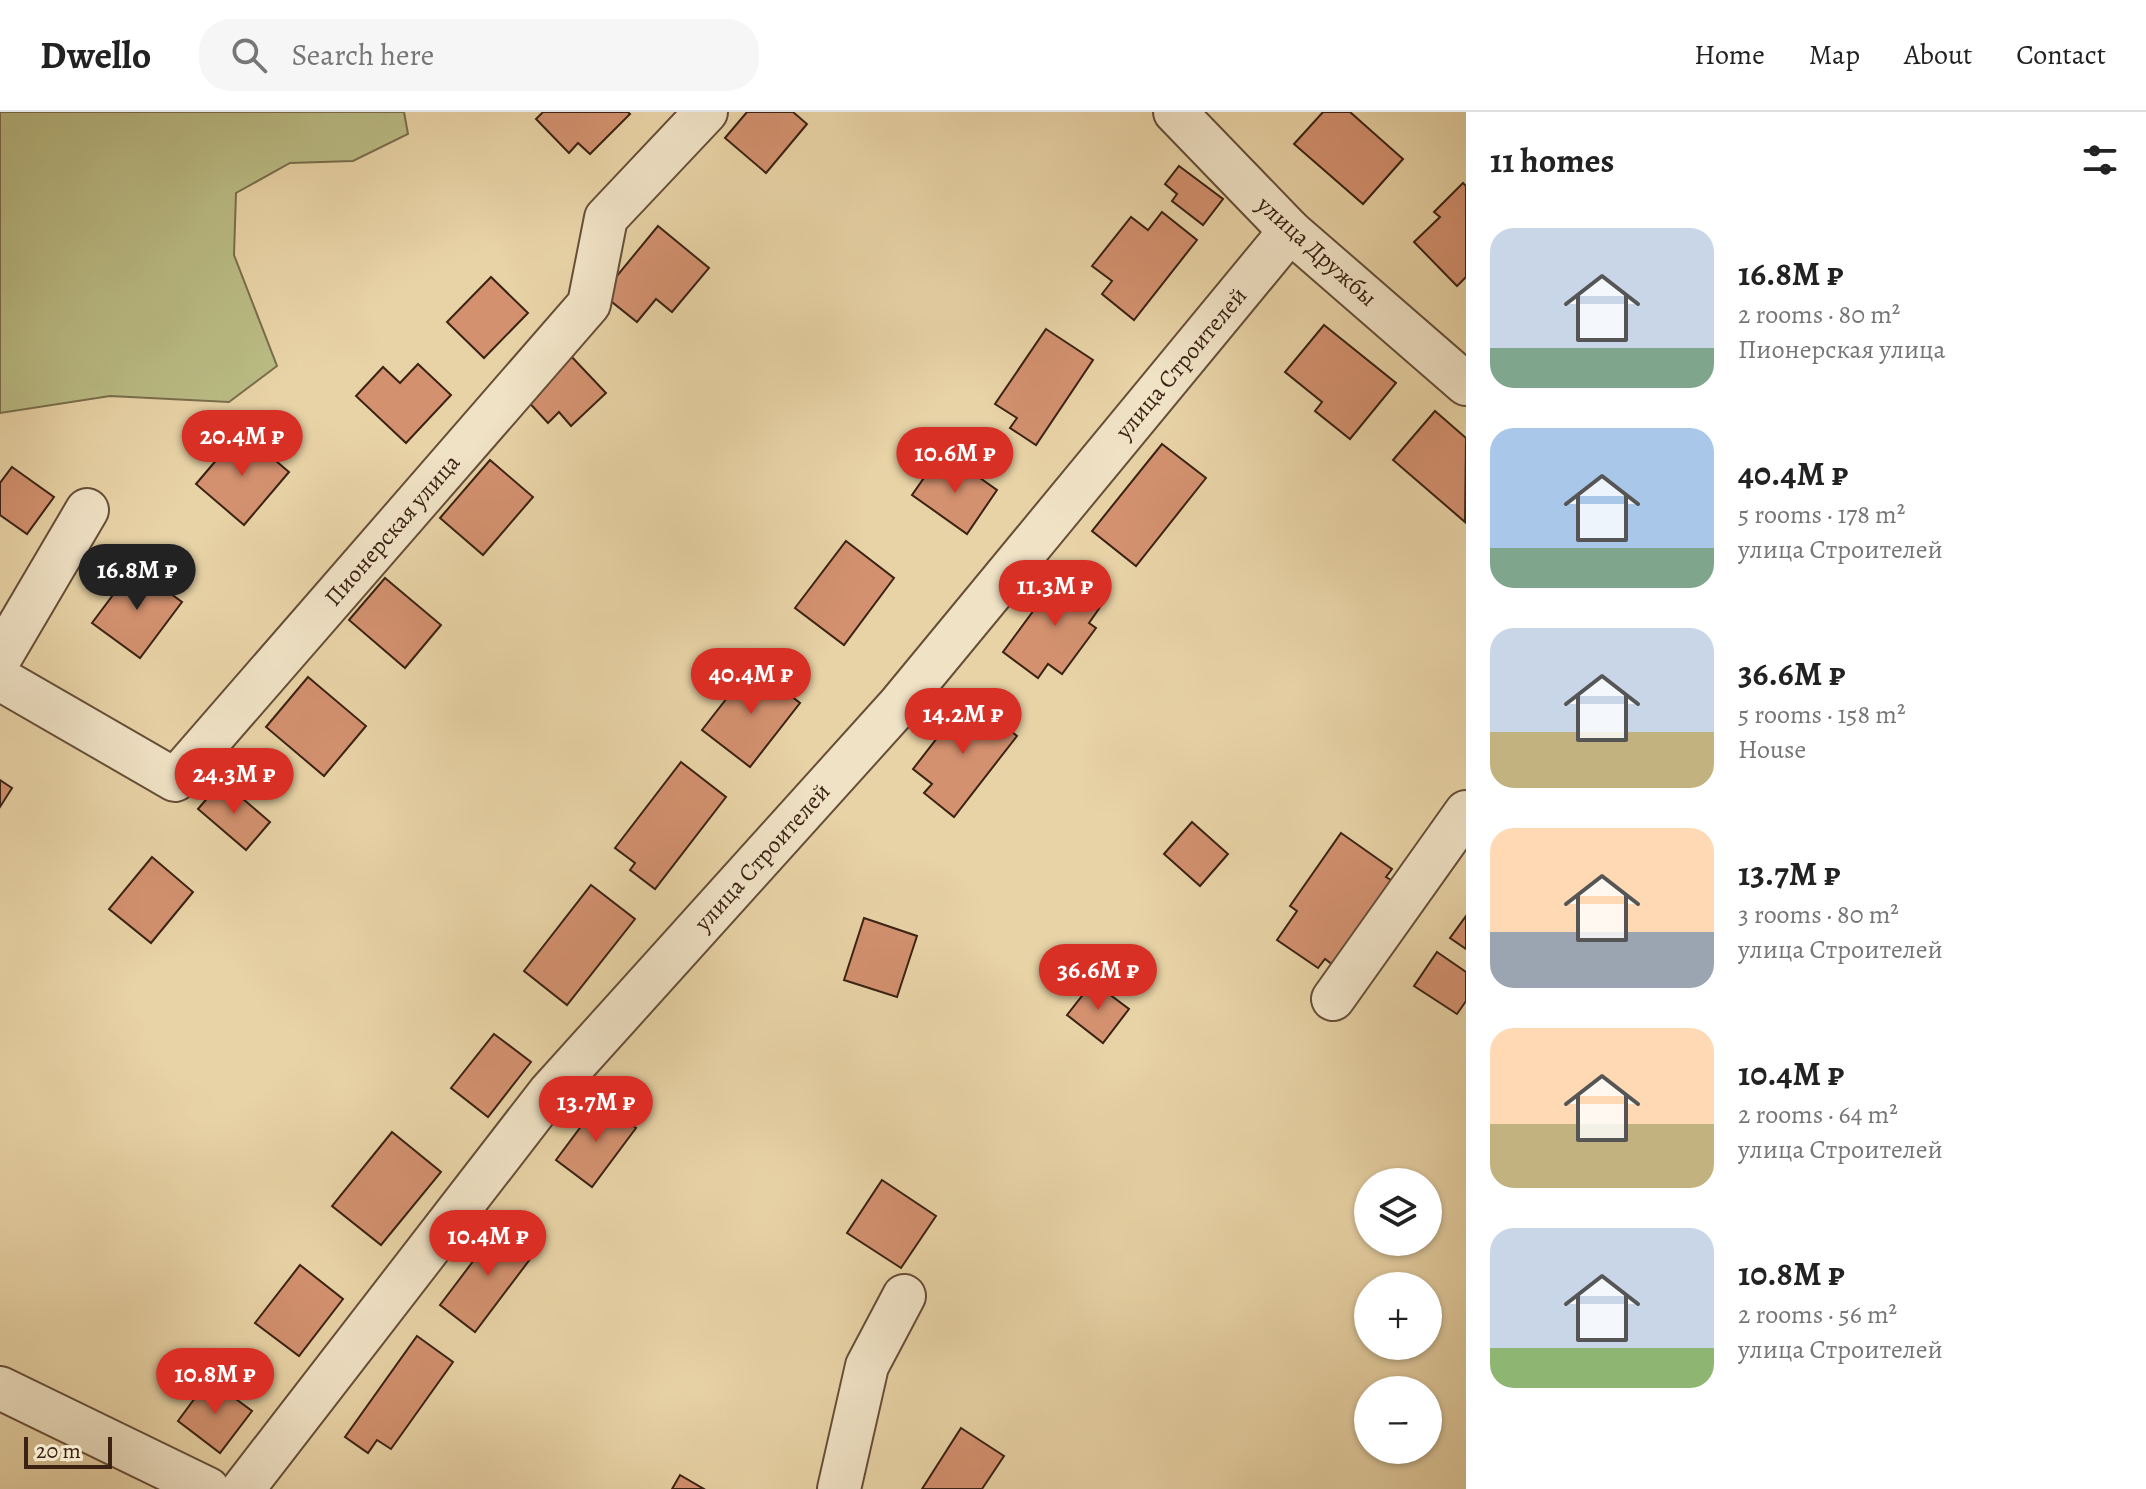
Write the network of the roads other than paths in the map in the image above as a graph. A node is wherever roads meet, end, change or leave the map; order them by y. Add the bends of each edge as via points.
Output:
1 (706, 112) edge
2 (1175, 112) edge
3 (1290, 231) junction
4 (1466, 384) edge
5 (87, 510) dead end
6 (0, 658) edge
7 (0, 679) edge
8 (1466, 812) edge
9 (1333, 999) dead end
10 (904, 1296) dead end
11 (0, 1388) edge
12 (208, 1489) edge
13 (243, 1489) edge
14 (839, 1489) edge

1 - 7 street, Пионерская улица via 606,218 589,304 175,780
2 - 3 street, улица Дружбы
3 - 4 street, улица Дружбы
3 - 13 street, улица Строителей via 899,705 549,1093
5 - 6 street
8 - 9 street
10 - 14 street via 867,1366
11 - 12 street

